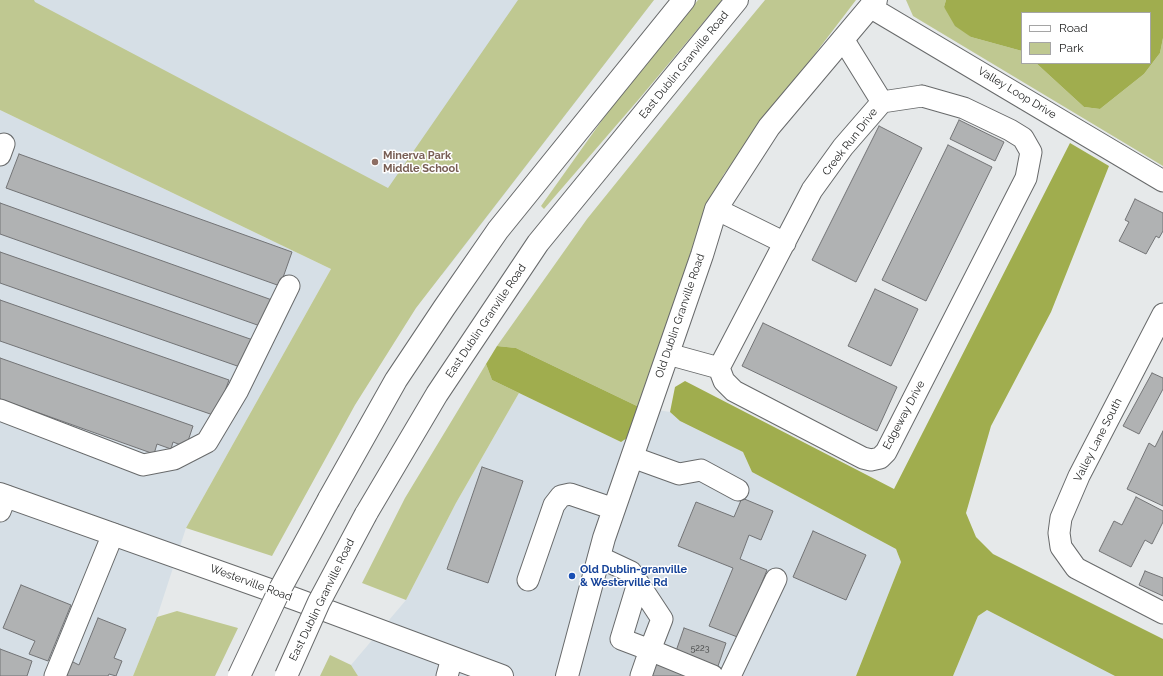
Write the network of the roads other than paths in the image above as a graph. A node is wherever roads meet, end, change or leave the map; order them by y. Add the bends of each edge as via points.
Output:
1 (684, 0) edge
2 (737, 0) edge
3 (873, 3) edge
4 (843, 39) junction
5 (882, 102) junction
6 (1031, 152) joint
7 (1163, 181) edge
8 (716, 209) junction
9 (785, 242) junction
10 (289, 286) dead end
11 (1163, 314) edge
12 (668, 354) junction
13 (719, 368) junction
14 (0, 410) edge
15 (632, 457) junction
16 (738, 490) dead end
17 (2, 500) edge
18 (614, 509) junction
19 (113, 534) junction
20 (599, 557) junction
21 (776, 579) dead end
22 (528, 580) dead end
23 (638, 583) junction
24 (1163, 613) edge
25 (650, 650) junction
26 (450, 667) edge
27 (55, 676) edge
28 (239, 676) edge
29 (286, 676) edge
30 (502, 676) edge
31 (567, 676) edge
32 (641, 676) edge
33 (713, 676) edge
34 (730, 676) edge

1 - 28 main road, bridge via 498,230 396,380 279,591
2 - 29 main road, East Dublin Granville Road, bridge via 538,243 437,394 366,514 319,602
3 - 4 main road, Old Dublin Granville Road
3 - 7 street, Valley Loop Drive
4 - 5 street
4 - 8 main road, Old Dublin Granville Road via 769,127
5 - 6 street, Creek Run Drive via 922,96 964,108 1023,138
5 - 9 street, Creek Run Drive via 843,147 812,190
6 - 13 street, Edgeway Drive via 1026,178 886,452 880,458 863,458 734,391 724,381
8 - 9 street
8 - 12 main road, Old Dublin Granville Road
9 - 13 street, Creek Run Drive
10 - 14 street via 238,390 207,442 174,459 143,465
11 - 24 street, Valley Lane South via 1079,476 1061,518 1059,533 1061,547 1076,568
12 - 13 street
12 - 15 main road, Old Dublin Granville Road
15 - 16 street via 678,474 702,470
15 - 18 main road, Old Dublin Granville Road
17 - 19 main road, Westerville Road
18 - 20 main road, Old Dublin Granville Road
18 - 22 street via 570,494 561,496 554,505
19 - 26 main road, Westerville Road via 291,597
19 - 27 street
20 - 23 street via 631,572
20 - 31 main road, Old Dublin Granville Road
21 - 34 street
23 - 25 street via 662,619
23 - 25 street via 621,639
25 - 32 street
25 - 33 street
26 - 30 main road, Westerville Road

